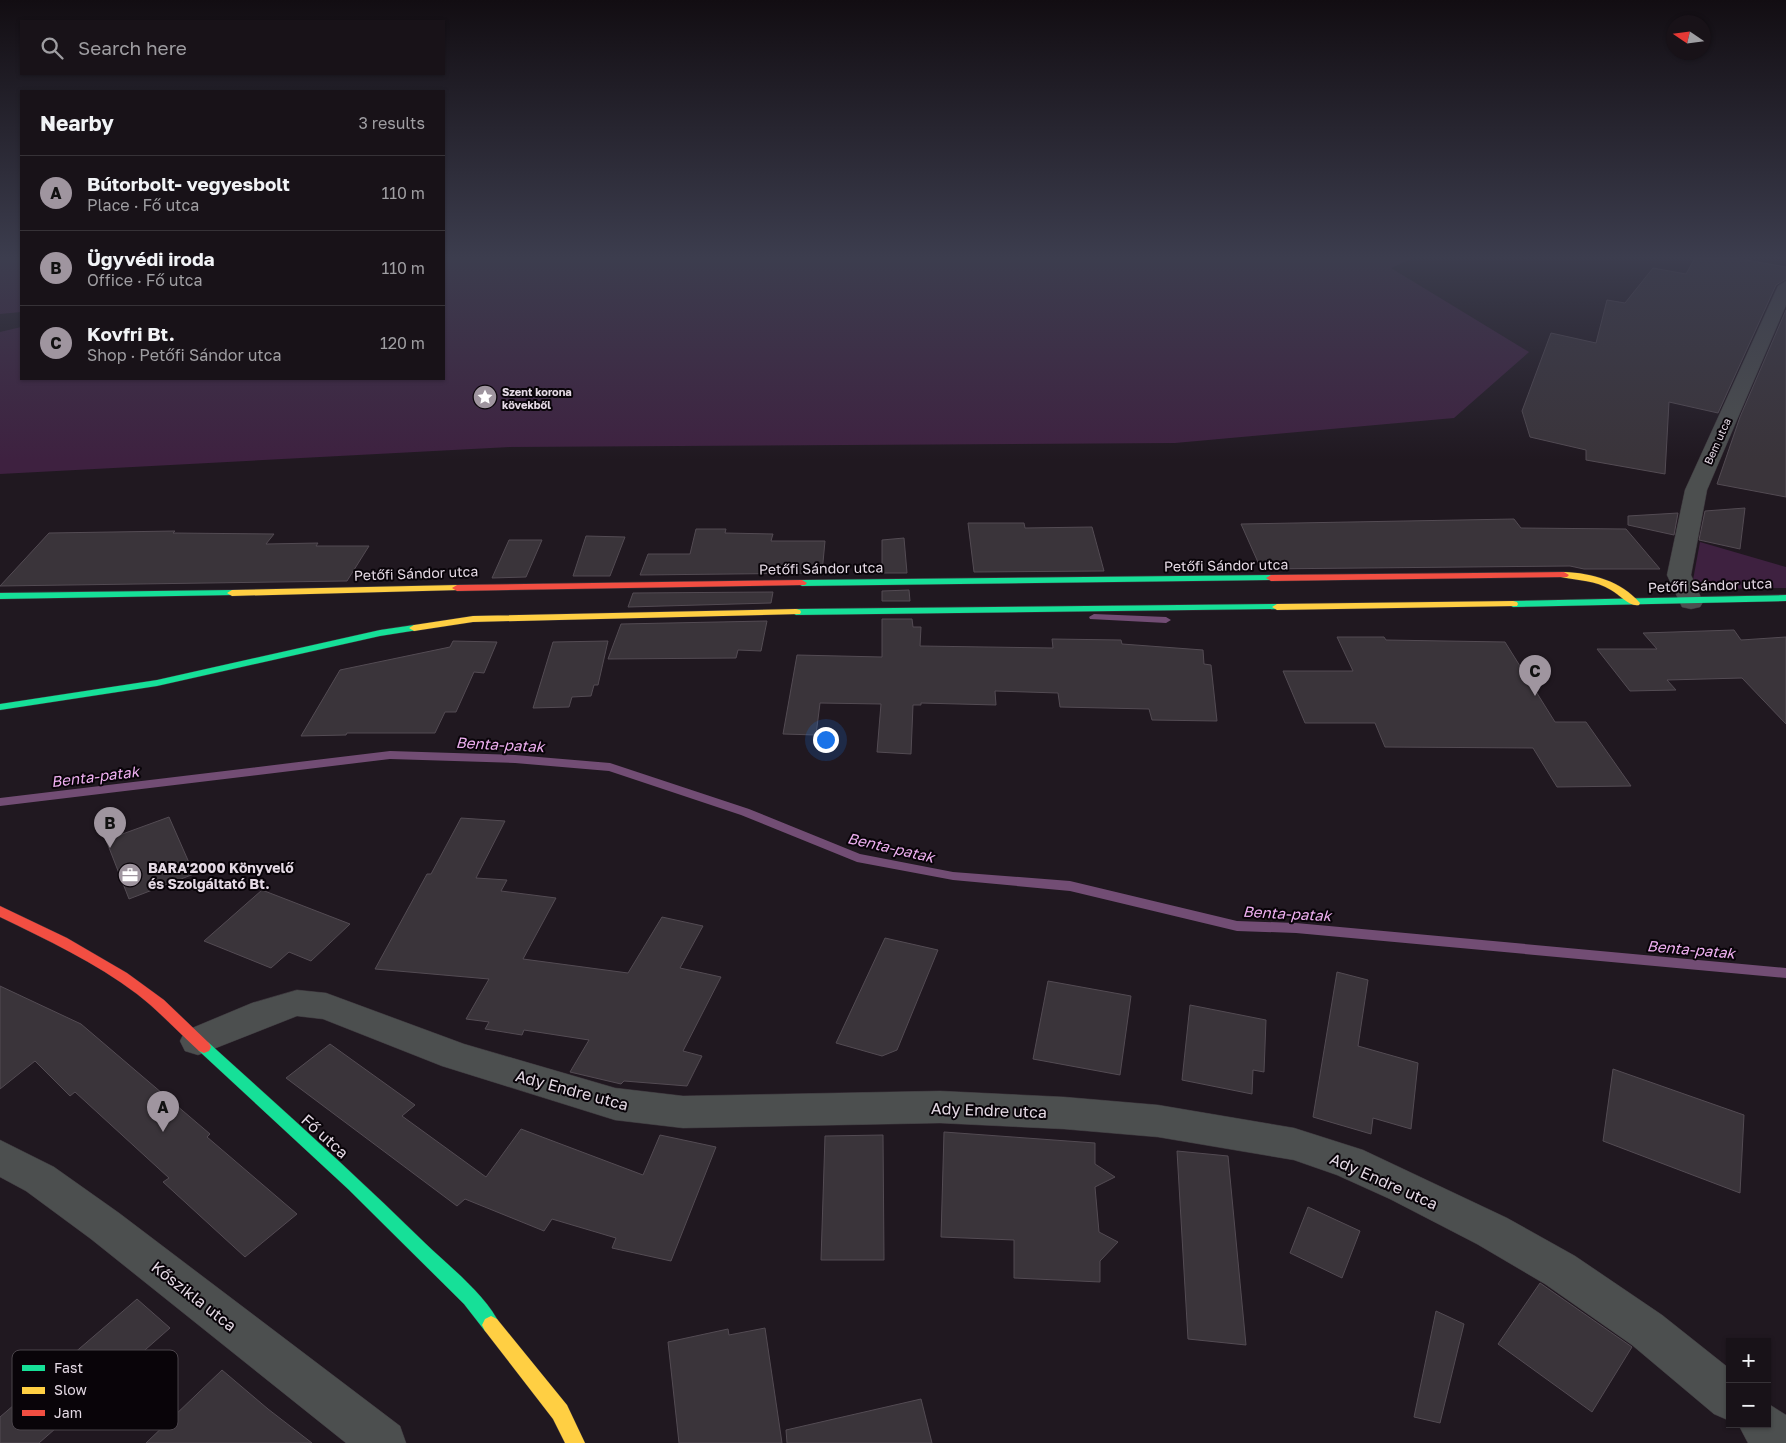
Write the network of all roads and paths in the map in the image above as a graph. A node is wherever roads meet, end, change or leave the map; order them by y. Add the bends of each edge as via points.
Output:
1 (1769, 325) edge
2 (0, 596) edge
3 (1786, 598) edge
4 (1635, 602) junction
5 (1691, 602) junction
6 (0, 706) edge
7 (0, 911) edge
8 (198, 1041) junction
9 (0, 1157) edge
10 (1726, 1395) edge
11 (1766, 1428) edge
12 (383, 1443) edge
13 (576, 1443) edge
14 (1784, 1443) edge

1 - 5 street, Bem utca via 1696,490 1680,575
2 - 4 street, Petőfi Sándor utca via 551,585 1570,575 1599,578 1617,585
3 - 5 street, Petőfi Sándor utca
4 - 5 street, Petőfi Sándor utca
4 - 6 street, Petőfi Sándor utca via 1325,608 798,611 473,619 380,633 157,684
7 - 8 street, Fő utca via 82,952 121,976 159,1004
8 - 10 street, Ady Endre utca via 297,1003 326,1006 455,1056 615,1104 683,1112 940,1107 1064,1113 1158,1121 1294,1144 1349,1162 1404,1187 1560,1270 1647,1330
8 - 13 street, Fő utca via 354,1184 470,1298 560,1412
9 - 12 street, Kőszikla utca via 40,1179 105,1226
11 - 14 street

